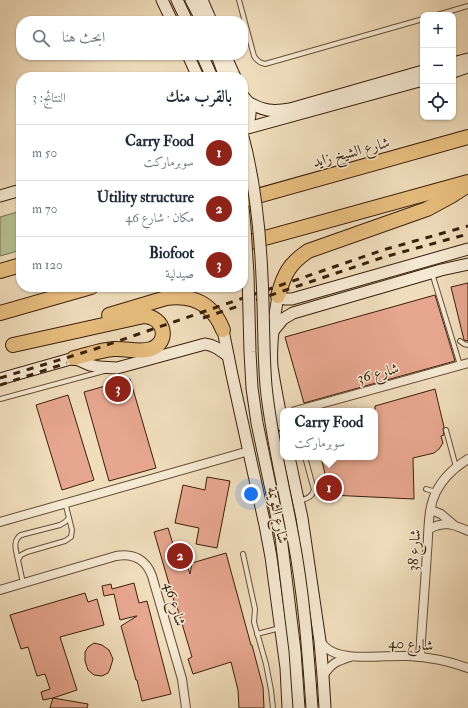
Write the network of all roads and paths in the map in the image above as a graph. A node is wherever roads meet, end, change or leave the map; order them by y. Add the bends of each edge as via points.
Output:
1 (162, 0) edge
2 (177, 0) edge
3 (192, 0) edge
4 (202, 0) edge
5 (239, 0) edge
6 (468, 6) edge
7 (447, 12) edge
8 (170, 16) edge
9 (185, 16) edge
10 (200, 16) edge
11 (209, 16) edge
12 (243, 16) edge
13 (420, 20) edge
14 (248, 34) edge
15 (468, 59) edge
16 (190, 60) edge
17 (204, 60) edge
18 (219, 60) edge
19 (228, 60) edge
20 (456, 62) edge
21 (468, 68) edge
22 (456, 71) edge
23 (196, 72) edge
24 (210, 72) edge
25 (223, 72) edge
26 (233, 72) edge
27 (420, 73) edge
28 (420, 81) edge
29 (248, 100) edge
30 (248, 104) edge
31 (248, 125) edge
32 (248, 131) edge
33 (468, 137) edge
34 (248, 159) edge
35 (468, 183) edge
36 (16, 191) edge
37 (0, 196) edge
38 (248, 199) edge
39 (248, 243) edge
40 (468, 248) edge
41 (468, 264) edge
42 (16, 266) edge
43 (248, 267) edge
44 (0, 271) edge
45 (432, 273) junction
46 (74, 292) edge
47 (278, 296) junction
48 (0, 313) edge
49 (223, 330) joint
50 (273, 331) junction
51 (460, 341) dead end
52 (468, 345) edge
53 (7, 347) edge
54 (228, 356) junction
55 (74, 358) junction
56 (464, 364) edge
57 (117, 368) junction
58 (0, 379) edge
59 (0, 399) edge
60 (279, 403) junction
61 (286, 408) edge
62 (306, 408) edge
63 (280, 409) edge
64 (446, 430) dead end
65 (249, 451) junction
66 (468, 459) edge
67 (290, 460) edge
68 (306, 460) edge
69 (456, 468) junction
70 (426, 489) dead end
71 (436, 492) junction
72 (298, 501) junction
73 (65, 502) junction
74 (431, 510) junction
75 (263, 511) junction
76 (69, 518) junction
77 (0, 522) edge
78 (454, 525) junction
79 (429, 529) junction
80 (468, 531) edge
81 (305, 535) junction
82 (268, 543) junction
83 (243, 554) dead end
84 (18, 560) junction
85 (23, 583) junction
86 (0, 590) edge
87 (280, 628) junction
88 (257, 634) junction
89 (320, 641) junction
90 (351, 656) junction
91 (420, 657) junction
92 (468, 668) edge
93 (323, 676) junction
94 (186, 708) edge
95 (273, 708) edge
96 (288, 708) edge
97 (299, 708) edge
98 (312, 708) edge
99 (325, 708) edge

1 - 8 street
2 - 9 street
3 - 10 street
4 - 11 street
5 - 12 lane
6 - 7 lane
13 - 14 lane via 265,64 254,56
15 - 20 street
16 - 23 street
17 - 24 street
18 - 25 street
19 - 26 street
21 - 22 street
27 - 29 street via 279,111 258,108
28 - 32 street
30 - 31 street via 251,114
33 - 38 highway, شارع الشيخ زايد
34 - 98 street, bridge via 259,226 263,351 270,421 294,537 303,601
35 - 39 highway
35 - 47 highway via 427,209 308,251 291,265 285,274
36 - 37 street
40 - 47 street via 295,299
41 - 45 street
42 - 44 highway
43 - 97 street, bridge via 252,388 281,537
45 - 50 street via 293,313 283,319
45 - 56 lane
46 - 48 highway
47 - 50 street
49 - 53 highway via 215,314 201,302 175,296
49 - 54 street, شارع الثويمة
50 - 60 street via 272,367
51 - 52 lane
53 - 55 highway via 144,316 154,318 163,330 162,340 150,349 108,350
54 - 57 street via 208,344
54 - 65 street, شارع الثويمة
55 - 57 street via 86,364
55 - 58 street
56 - 62 street, شارع 36
57 - 59 lane
60 - 61 street, شارع 36
60 - 63 street
64 - 69 lane
65 - 73 street
65 - 75 street, شارع الثويمة
66 - 69 street, شارع 38
67 - 72 street, شارع الثويمة
68 - 72 lane via 314,490 310,497
69 - 71 street, شارع 38
70 - 71 lane
71 - 74 street, شارع 38
72 - 75 street via 291,513 283,518 273,517
72 - 81 street, شارع الثويمة
73 - 76 lane
73 - 77 street
74 - 78 street via 441,514
74 - 79 street, شارع 38
75 - 82 street, شارع الثويمة
76 - 84 lane via 72,530 68,539 24,553
76 - 84 lane via 60,525 19,537 15,543
78 - 79 street via 444,524
78 - 80 street
79 - 91 street, شارع 38
81 - 82 street via 294,528 285,527 276,530
81 - 89 street, شارع الثويمة
82 - 87 street, شارع الثويمة
83 - 88 lane via 255,609 254,622
84 - 85 lane
85 - 86 street, شارع 46
85 - 94 street, شارع 46 via 121,555 133,556 143,562 152,576 182,679
87 - 88 lane
87 - 96 street, شارع الثويمة
88 - 95 lane via 266,664
89 - 90 street, شارع 40 via 336,653
89 - 93 street, شارع الثويمة
90 - 91 street, شارع 40
90 - 93 street, شارع 40 via 333,663
91 - 92 street, شارع 40 via 447,661
93 - 99 street, شارع الثويمة

